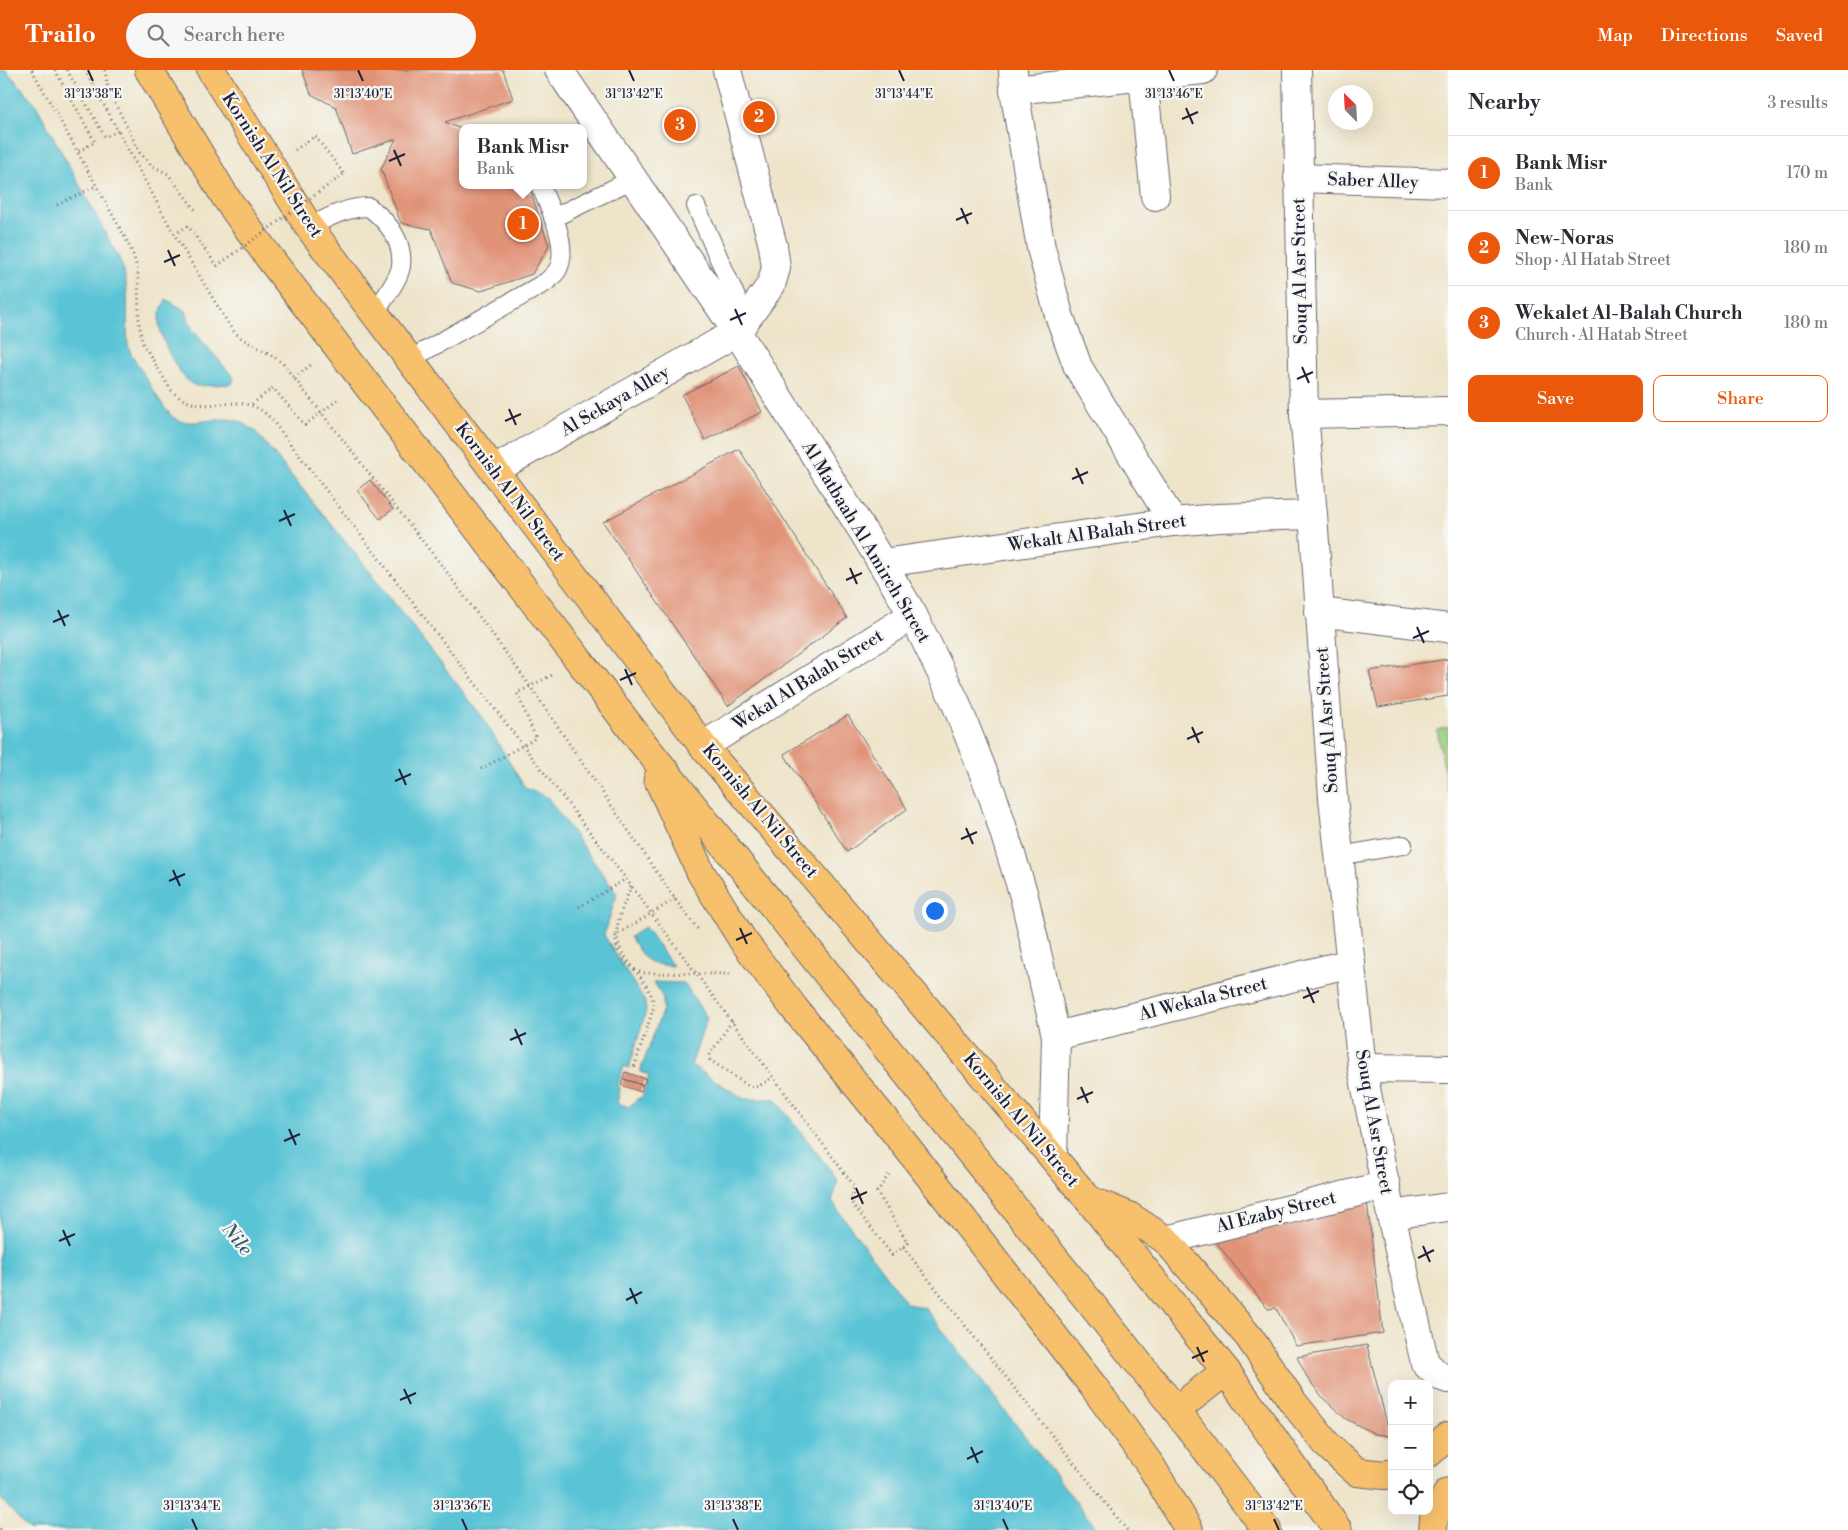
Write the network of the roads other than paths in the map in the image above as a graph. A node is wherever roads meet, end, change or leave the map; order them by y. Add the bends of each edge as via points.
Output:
1 (149, 70) edge
2 (211, 70) edge
3 (559, 70) edge
4 (727, 70) edge
5 (1202, 70) edge
6 (1297, 70) edge
7 (1143, 77) junction
8 (1014, 80) edge
9 (1298, 178) junction
10 (633, 179) junction
11 (1448, 184) edge
12 (542, 189) edge
13 (1155, 196) dead end
14 (696, 206) dead end
15 (553, 218) junction
16 (310, 227) junction
17 (375, 313) junction
18 (742, 326) junction
19 (409, 360) junction
20 (1448, 410) edge
21 (1304, 414) junction
22 (494, 470) junction
23 (1314, 515) junction
24 (1173, 522) junction
25 (883, 563) junction
26 (1319, 612) junction
27 (913, 615) junction
28 (1448, 628) edge
29 (640, 741) junction
30 (703, 746) junction
31 (1403, 845) dead end
32 (1339, 856) junction
33 (1350, 963) junction
34 (1056, 1036) junction
35 (1362, 1068) junction
36 (1448, 1069) edge
37 (1053, 1157) junction
38 (1386, 1185) junction
39 (1088, 1200) junction
40 (1448, 1207) edge
41 (1392, 1215) junction
42 (1166, 1240) junction
43 (1226, 1371) junction
44 (1448, 1379) edge
45 (1176, 1410) junction
46 (1448, 1436) edge
47 (1433, 1449) edge
48 (1388, 1474) edge
49 (1448, 1492) edge
50 (1190, 1530) edge
51 (1268, 1530) edge
52 (1338, 1530) edge
53 (1433, 1530) edge

1 - 29 highway via 226,198 268,256
2 - 16 highway, Kornish Al Nil Street
3 - 10 street, Al Matbaah Al Amireh Street
4 - 18 street via 776,268 770,285
5 - 7 street
6 - 9 street, Souq Al Asr Street
7 - 8 street
7 - 13 street
8 - 24 street via 1041,248 1059,315 1078,367
9 - 11 street, Saber Alley
9 - 21 street, Souq Al Asr Street
10 - 15 lane
10 - 18 street, Al Matbaah Al Amireh Street
12 - 15 lane
14 - 18 lane
15 - 19 lane via 560,234 561,254 558,270 546,282
16 - 17 highway, Kornish Al Nil Street
16 - 17 lane via 355,207 369,207 385,219 397,239 401,265
17 - 19 highway, Kornish Al Nil Street
18 - 22 street, Al Sekaya Alley
18 - 25 street, Al Matbaah Al Amireh Street
19 - 22 highway, Kornish Al Nil Street
20 - 21 street
21 - 23 street, Souq Al Asr Street
22 - 30 highway, Kornish Al Nil Street
23 - 24 street, Wekalt Al Balah Street
23 - 26 street, Souq Al Asr Street
24 - 25 street, Wekalt Al Balah Street
25 - 27 street, Al Matbaah Al Amireh Street
26 - 28 street
26 - 32 street, Souq Al Asr Street
27 - 30 street, Wekal Al Balah Street
27 - 34 street, Al Matbaah Al Amireh Street via 955,701 993,797 1024,896
29 - 45 highway
29 - 50 highway via 701,873 742,939 1093,1386 1151,1466
30 - 37 highway, Kornish Al Nil Street
31 - 32 lane
32 - 33 street, Souq Al Asr Street
33 - 34 street, Al Wekala Street
33 - 35 street, Souq Al Asr Street
34 - 37 street, Al Matbaah Al Amireh Street
35 - 36 street
35 - 38 street, Souq Al Asr Street
37 - 39 highway, Kornish Al Nil Street
38 - 41 street, Souq Al Asr Street
38 - 42 street, Al Ezaby Street
39 - 42 highway via 1129,1216
39 - 43 highway, Kornish Al Nil Street
40 - 41 street
41 - 44 street, Souq Al Asr Street via 1425,1363 1439,1376
42 - 48 highway via 1249,1337 1329,1448 1357,1472
43 - 45 highway
43 - 52 highway, Kornish Al Nil Street
45 - 51 highway
46 - 47 highway
49 - 53 highway via 1434,1518

